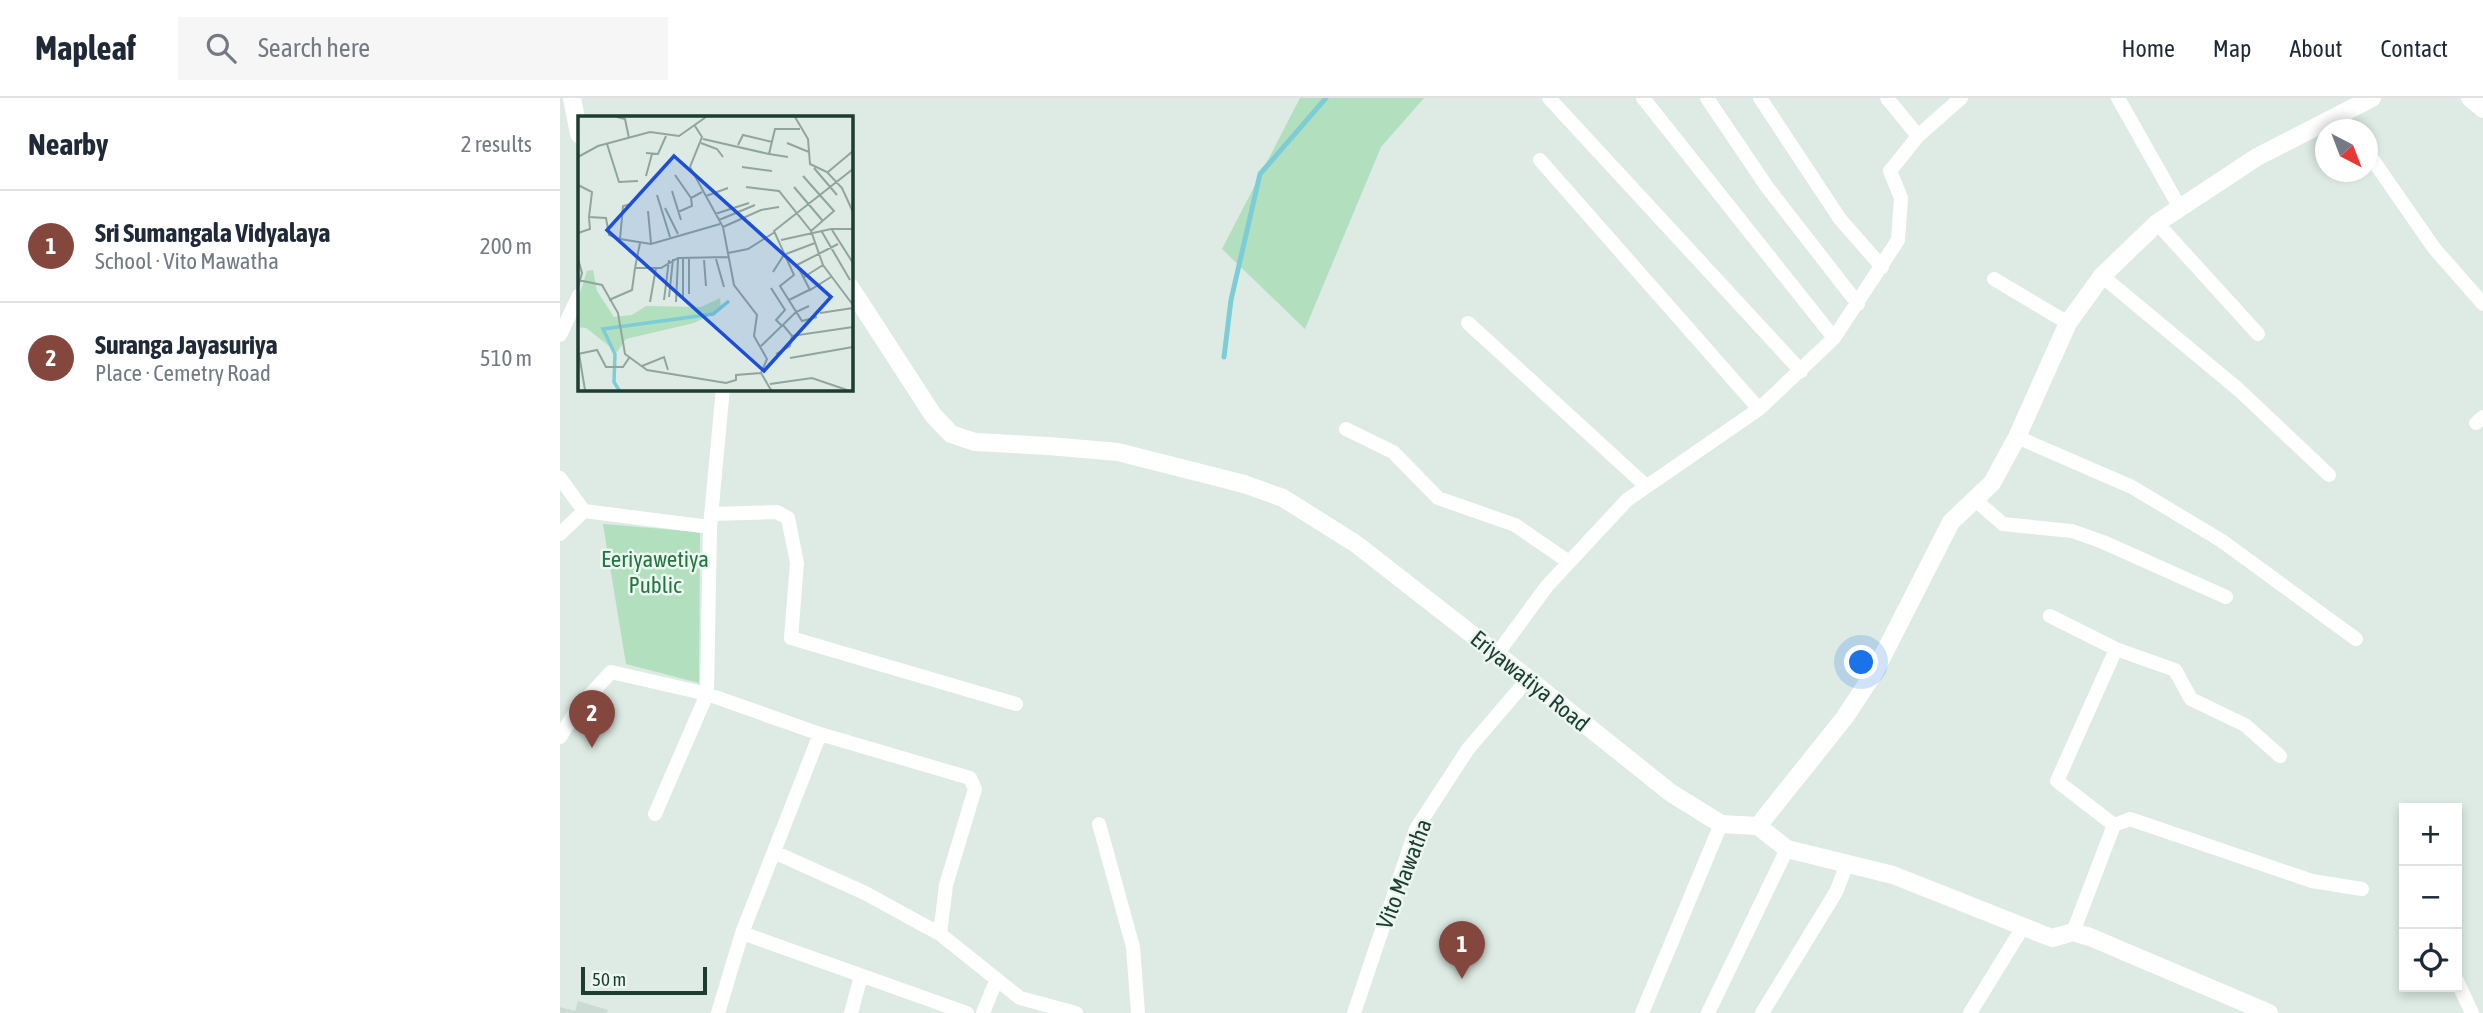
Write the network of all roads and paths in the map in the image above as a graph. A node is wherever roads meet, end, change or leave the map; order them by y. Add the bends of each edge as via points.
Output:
1 (572, 98) edge
2 (1549, 98) edge
3 (1643, 98) edge
4 (1707, 98) edge
5 (1760, 98) edge
6 (1887, 98) edge
7 (1961, 98) edge
8 (2118, 98) edge
9 (2372, 98) edge
10 (2470, 98) edge
11 (2483, 109) edge
12 (2340, 114) junction
13 (2343, 119) edge
14 (578, 129) edge
15 (1918, 136) junction
16 (1540, 160) dead end
17 (2378, 167) edge
18 (2180, 208) junction
19 (2157, 223) junction
20 (1882, 267) junction
21 (2102, 275) junction
22 (1994, 279) dead end
23 (852, 290) edge
24 (578, 297) edge
25 (1858, 304) junction
26 (2483, 304) edge
27 (1468, 323) dead end
28 (2068, 323) junction
29 (2258, 334) dead end
30 (560, 335) edge
31 (1834, 338) junction
32 (1801, 371) junction
33 (723, 390) edge
34 (1759, 409) junction
35 (1346, 429) dead end
36 (2017, 436) junction
37 (2329, 475) dead end
38 (560, 478) edge
39 (1646, 486) junction
40 (1974, 499) junction
41 (584, 511) junction
42 (711, 521) junction
43 (560, 534) edge
44 (1569, 562) junction
45 (2226, 597) dead end
46 (2050, 616) dead end
47 (2356, 639) dead end
48 (2116, 649) junction
49 (1497, 654) junction
50 (1527, 680) junction
51 (707, 694) junction
52 (1016, 705) dead end
53 (820, 734) junction
54 (560, 737) edge
55 (2280, 756) dead end
56 (655, 814) dead end
57 (1099, 824) dead end
58 (1721, 824) junction
59 (1758, 825) junction
60 (2114, 825) junction
61 (1787, 849) junction
62 (774, 852) junction
63 (1847, 864) junction
64 (2362, 889) dead end
65 (2023, 927) junction
66 (2073, 932) junction
67 (742, 933) junction
68 (940, 934) junction
69 (861, 976) junction
70 (996, 981) junction
71 (2462, 992) edge
72 (718, 1013) edge
73 (850, 1013) edge
74 (967, 1013) edge
75 (983, 1013) edge
76 (1076, 1013) edge
77 (1138, 1013) edge
78 (1354, 1013) edge
79 (1642, 1013) edge
80 (1708, 1013) edge
81 (1762, 1013) edge
82 (1970, 1013) edge
83 (2269, 1013) edge
84 (2472, 1013) edge

1 - 14 street
2 - 32 street
3 - 31 street
4 - 25 street via 1767,187
5 - 20 street via 1840,219
6 - 15 street
7 - 15 street
8 - 18 street
9 - 12 street
10 - 11 street
12 - 13 street
12 - 18 street via 2257,157
15 - 20 street via 1890,171 1902,198 1898,240
16 - 34 street
17 - 26 street via 2434,247
18 - 19 street
19 - 21 street
19 - 29 street
20 - 25 street
21 - 28 street
21 - 37 street via 2239,390
22 - 28 street
23 - 49 street, Eriyawatiya Road via 933,415 951,434 975,442 1118,452 1283,498 1356,544
24 - 30 street
25 - 31 street
27 - 39 street
28 - 36 street
31 - 32 street
32 - 34 street
33 - 42 street
34 - 39 street
35 - 44 street via 1393,452 1438,498 1515,525
36 - 40 street via 1992,483
36 - 47 street via 2132,487 2222,541
38 - 41 street
39 - 44 street
40 - 45 street via 2003,524 2071,531
40 - 59 street via 1951,522 1853,706
41 - 42 street
41 - 43 street
42 - 51 street
42 - 52 street via 777,512 788,518 797,563 791,638
44 - 49 street
46 - 48 street
48 - 55 street via 2175,670 2191,699 2245,725
48 - 60 street via 2057,780
49 - 50 street, Eriyawatiya Road
50 - 58 street, Eriyawatiya Road via 1671,793
50 - 78 street, Vito Mawatha via 1468,749 1416,829
51 - 53 street
51 - 54 street via 611,672 577,709
51 - 56 street
53 - 62 street
53 - 68 street via 970,778 975,789 946,885
57 - 77 street via 1133,947
58 - 59 street
58 - 79 street
59 - 61 street
60 - 64 street via 2130,819 2312,881
60 - 66 street
61 - 63 street
61 - 80 street
62 - 67 street
62 - 68 street via 865,893
63 - 65 street via 1893,875
63 - 81 street via 1836,892
65 - 66 street via 2052,938
65 - 82 street
66 - 83 street
67 - 69 street
67 - 72 street
68 - 70 street
69 - 73 street
69 - 74 street
70 - 75 street
70 - 76 street via 1020,998
71 - 84 street

